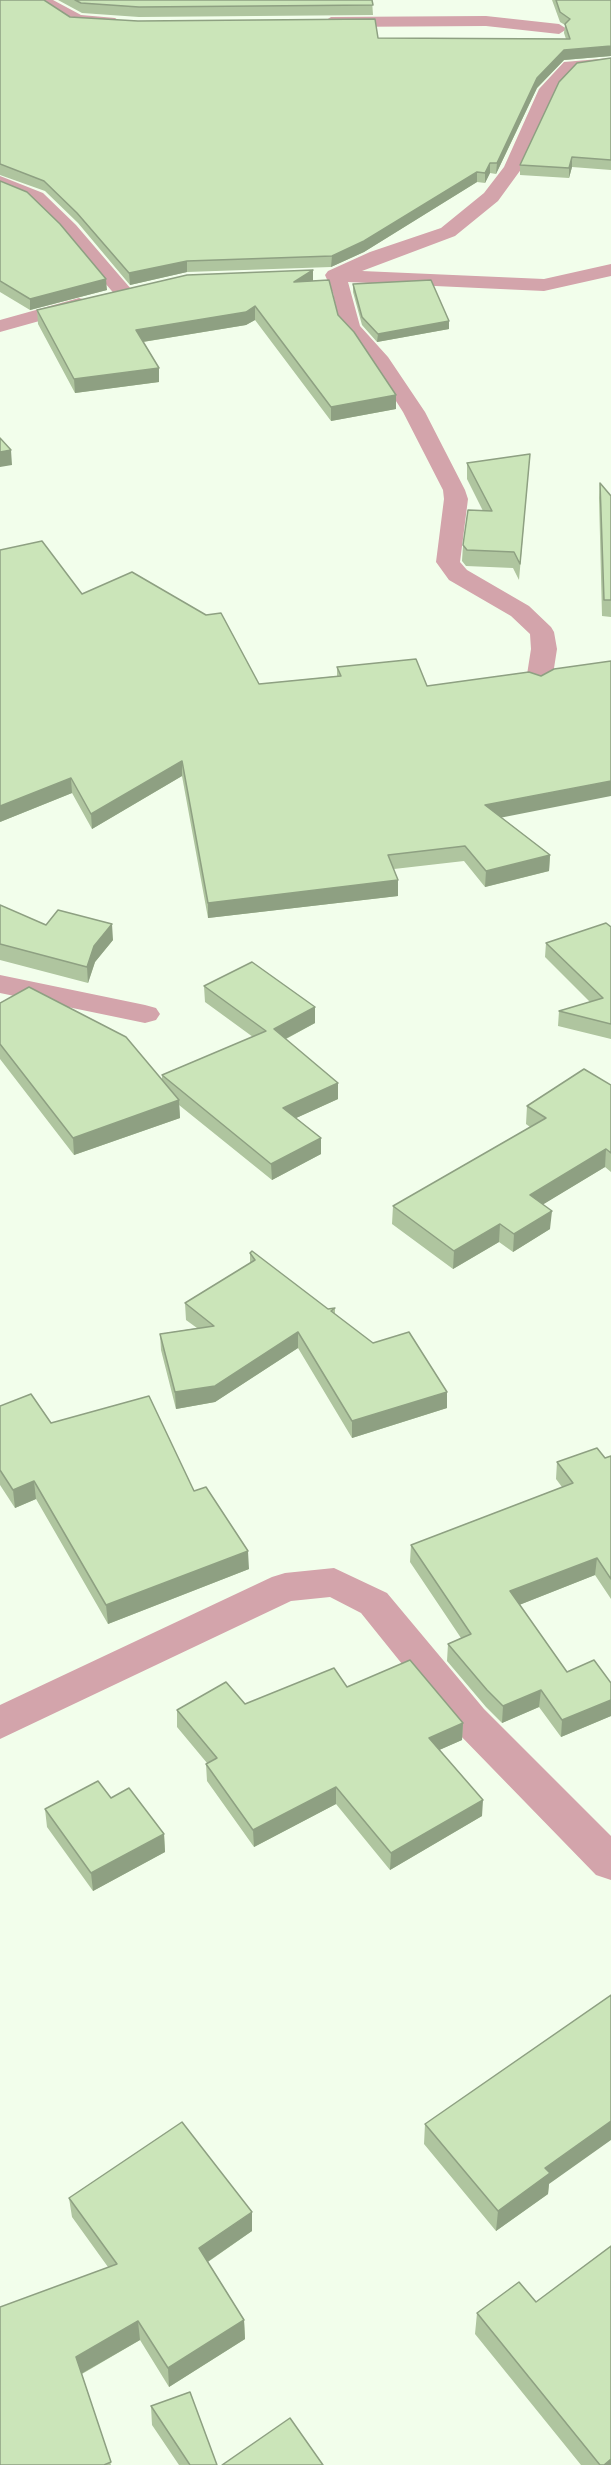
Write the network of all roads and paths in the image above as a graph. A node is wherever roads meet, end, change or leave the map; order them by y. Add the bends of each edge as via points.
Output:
1 (40, 0) edge
2 (524, 6) dead end
3 (315, 22) edge
4 (128, 24) edge
5 (559, 29) junction
6 (611, 63) edge
7 (570, 66) junction
8 (0, 182) edge
9 (611, 270) edge
10 (336, 275) junction
11 (312, 276) dead end
12 (145, 289) edge
13 (124, 294) junction
14 (0, 326) edge
15 (539, 681) edge
16 (0, 984) edge
17 (146, 1014) dead end
18 (0, 1723) edge
19 (611, 1863) edge

1 - 4 street via 77,20
2 - 5 street
3 - 5 street via 486,21
5 - 7 street via 569,46
6 - 7 street
7 - 10 street via 548,89 513,168 491,197 448,232 377,256
8 - 13 street via 36,197
9 - 10 street via 544,285
10 - 11 street
10 - 15 street via 350,327 381,361 414,412 454,490 448,562 458,575 520,611 542,632 544,649
12 - 13 street
13 - 14 street
16 - 17 street
18 - 19 street via 285,1587 334,1582 374,1603 470,1720

